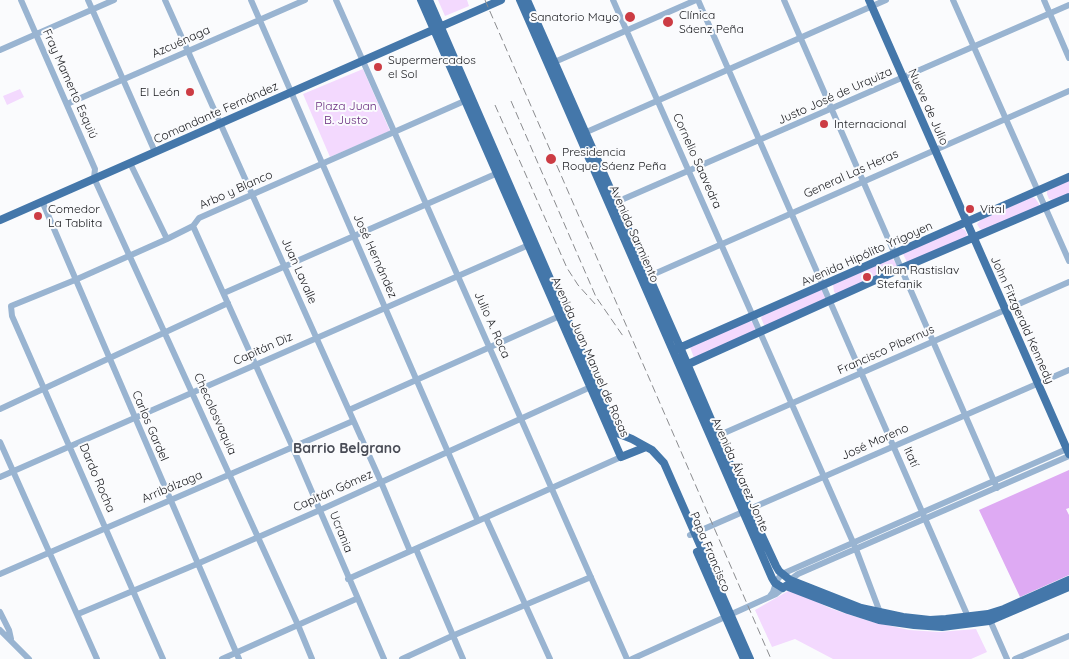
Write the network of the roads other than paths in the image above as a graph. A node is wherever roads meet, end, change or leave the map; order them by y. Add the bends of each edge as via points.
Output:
1 (21, 0) edge
2 (88, 0) edge
3 (114, 0) edge
4 (165, 0) edge
5 (251, 0) edge
6 (305, 0) edge
7 (336, 0) edge
8 (422, 0) edge
9 (429, 0) edge
10 (500, 0) edge
11 (520, 0) edge
12 (528, 0) edge
13 (614, 0) edge
14 (697, 0) edge
15 (784, 0) edge
16 (886, 0) edge
17 (954, 0) edge
18 (1044, 0) edge
19 (870, 3) edge
20 (1069, 5) edge
21 (92, 10) junction
22 (1050, 14) junction
23 (260, 20) junction
24 (438, 28) junction
25 (626, 30) junction
26 (36, 34) junction
27 (800, 39) junction
28 (974, 46) junction
29 (0, 50) edge
30 (189, 51) junction
31 (1069, 58) edge
32 (363, 60) junction
33 (552, 64) junction
34 (729, 70) junction
35 (902, 78) junction
36 (123, 80) junction
37 (1069, 90) edge
38 (291, 92) junction
39 (469, 100) junction
40 (658, 101) junction
41 (67, 104) junction
42 (832, 109) junction
43 (1006, 118) junction
44 (220, 123) junction
45 (395, 132) junction
46 (582, 134) junction
47 (760, 141) junction
48 (935, 149) junction
49 (155, 152) junction
50 (130, 163) junction
51 (323, 164) junction
52 (500, 171) junction
53 (689, 172) junction
54 (94, 178) junction
55 (1069, 178) edge
56 (862, 181) junction
57 (1039, 191) junction
58 (253, 195) junction
59 (1069, 198) edge
60 (42, 201) junction
61 (426, 204) junction
62 (613, 204) junction
63 (1046, 207) junction
64 (792, 212) junction
65 (0, 220) edge
66 (967, 223) junction
67 (193, 226) junction
68 (354, 236) junction
69 (974, 238) junction
70 (167, 239) junction
71 (532, 244) junction
72 (721, 244) junction
73 (895, 254) junction
74 (129, 256) junction
75 (1069, 261) edge
76 (285, 266) junction
77 (902, 268) junction
78 (458, 276) junction
79 (646, 278) junction
80 (76, 280) junction
81 (1069, 282) edge
82 (824, 285) junction
83 (224, 293) junction
84 (830, 301) junction
85 (228, 303) junction
86 (11, 306) joint
87 (386, 308) junction
88 (1005, 310) junction
89 (563, 315) junction
90 (753, 316) junction
91 (760, 331) junction
92 (165, 332) junction
93 (316, 338) junction
94 (934, 342) junction
95 (490, 347) junction
96 (677, 349) junction
97 (108, 358) junction
98 (255, 365) junction
99 (684, 366) junction
100 (1069, 370) edge
101 (862, 373) junction
102 (417, 380) junction
103 (1038, 383) junction
104 (594, 386) junction
105 (45, 389) junction
106 (193, 392) junction
107 (792, 403) junction
108 (0, 409) edge
109 (349, 410) junction
110 (965, 415) junction
111 (134, 418) junction
112 (521, 418) junction
113 (353, 421) junction
114 (714, 437) junction
115 (617, 438) junction
116 (632, 439) junction
117 (0, 442) edge
118 (71, 446) junction
119 (894, 446) junction
120 (646, 447) junction
121 (293, 448) junction
122 (448, 451) junction
123 (634, 452) junction
124 (1068, 452) edge
125 (621, 457) junction
126 (13, 471) junction
127 (230, 475) junction
128 (0, 476) edge
129 (824, 476) junction
130 (381, 482) junction
131 (996, 484) junction
132 (552, 488) junction
133 (169, 501) junction
134 (746, 509) junction
135 (320, 510) junction
136 (923, 512) junction
137 (486, 518) junction
138 (926, 519) junction
139 (478, 521) junction
140 (106, 528) junction
141 (692, 534) junction
142 (258, 538) junction
143 (853, 542) junction
144 (856, 549) junction
145 (413, 550) junction
146 (50, 552) junction
147 (197, 564) junction
148 (0, 574) edge
149 (782, 574) junction
150 (591, 577) junction
151 (348, 579) junction
152 (1069, 580) edge
153 (775, 583) junction
154 (786, 585) junction
155 (1069, 587) edge
156 (134, 591) junction
157 (767, 598) junction
158 (356, 599) junction
159 (526, 605) junction
160 (0, 612) edge
161 (78, 614) junction
162 (728, 617) junction
163 (880, 617) junction
164 (989, 617) junction
165 (969, 620) junction
166 (298, 625) junction
167 (0, 630) edge
168 (452, 636) junction
169 (1069, 636) edge
170 (11, 640) junction
171 (237, 656) edge
172 (29, 659) edge
173 (97, 659) edge
174 (163, 659) edge
175 (222, 659) edge
176 (312, 659) edge
177 (384, 659) edge
178 (402, 659) edge
179 (463, 659) edge
180 (550, 659) edge
181 (627, 659) edge
182 (632, 659) edge
183 (744, 659) edge
184 (750, 659) edge
185 (1007, 659) edge
186 (1015, 659) edge

1 - 26 street, Fray Mamerto Esquiú
2 - 21 street
3 - 21 street
4 - 30 street, Juan Lavalle
5 - 23 street, José Hernández
6 - 23 street, Azcuénaga
7 - 32 street, Julio A. Roca
8 - 24 main road, Avenida Juan Manuel de Rosas
9 - 24 main road, Avenida Juan Manuel de Rosas
10 - 24 main road, Comandante Fernández
11 - 33 main road, Avenida Sarmiento
12 - 33 main road, Avenida Sarmiento
13 - 25 street, Cornelio Saavedra
14 - 25 street
14 - 34 street, Itatí
15 - 27 street
16 - 19 street
17 - 28 street
18 - 22 street
19 - 27 street
19 - 35 main road, Nueve de Julio
20 - 22 street, Justo José de Urquiza
21 - 26 street
21 - 36 street
22 - 28 street, Justo José de Urquiza
22 - 31 street
23 - 30 street, Azcuénaga
23 - 38 street, José Hernández
24 - 32 main road, Comandante Fernández
24 - 39 main road, Avenida Juan Manuel de Rosas
25 - 33 street
25 - 40 street, Cornelio Saavedra
26 - 29 street
26 - 41 street, Fray Mamerto Esquiú
27 - 34 street
27 - 42 street
28 - 35 street, Justo José de Urquiza
28 - 43 street
30 - 36 street, Azcuénaga
30 - 44 street, Juan Lavalle
32 - 38 main road, Comandante Fernández
32 - 45 street, Julio A. Roca
33 - 46 main road, Avenida Sarmiento
34 - 40 street
34 - 47 street, Itatí
35 - 42 street, Justo José de Urquiza
35 - 48 main road, Nueve de Julio
36 - 41 street, Azcuénaga
36 - 49 street
37 - 43 street, General Las Heras
38 - 44 main road, Comandante Fernández
38 - 51 street, José Hernández
39 - 45 street, Arbo y Blanco
39 - 52 main road, Avenida Juan Manuel de Rosas
40 - 46 street
40 - 53 street, Cornelio Saavedra
41 - 54 street, Fray Mamerto Esquiú via 95,169
42 - 47 street, Justo José de Urquiza
42 - 56 street
43 - 48 street, General Las Heras
43 - 57 street
44 - 49 main road, Comandante Fernández
44 - 58 street, Juan Lavalle
45 - 51 street, Arbo y Blanco
45 - 61 street, Julio A. Roca
46 - 62 main road, Avenida Sarmiento
47 - 53 street, Justo José de Urquiza
47 - 64 street, Itatí
48 - 56 street, General Las Heras
48 - 66 main road, Nueve de Julio
49 - 50 main road, Comandante Fernández
50 - 54 main road, Comandante Fernández
50 - 70 street
51 - 58 street, Arbo y Blanco
51 - 68 street, José Hernández
52 - 61 street
52 - 71 main road, Avenida Juan Manuel de Rosas
53 - 62 street, Justo José de Urquiza
53 - 72 street, Cornelio Saavedra
54 - 60 main road, Comandante Fernández
54 - 74 street, Checolosvaquia
55 - 57 main road, Avenida Hipólito Yrigoyen
56 - 64 street, General Las Heras
56 - 73 street
57 - 63 street
57 - 66 main road, Avenida Hipólito Yrigoyen
58 - 67 street, Arbo y Blanco via 199,218
58 - 76 street, Juan Lavalle
59 - 63 main road
60 - 65 main road, Comandante Fernández
60 - 80 street, Carlos Gardel
61 - 68 street
61 - 78 street, Julio A. Roca
62 - 79 main road, Avenida Sarmiento
63 - 69 main road
63 - 75 street
64 - 72 street, General Las Heras
64 - 82 street, Itatí
66 - 69 main road, John Fitzgerald Kennedy
66 - 73 main road, Avenida Hipólito Yrigoyen
67 - 70 street, Arbo y Blanco
67 - 83 street, Ucrania
68 - 76 street
68 - 87 street, José Hernández
69 - 77 main road
69 - 88 main road, John Fitzgerald Kennedy
70 - 74 street, Arbo y Blanco
71 - 78 street, Capitán Diz
71 - 89 main road, Avenida Juan Manuel de Rosas
72 - 79 street, General Las Heras
72 - 90 street, Cornelio Saavedra
73 - 77 street
73 - 82 main road, Avenida Hipólito Yrigoyen
74 - 80 street, Arbo y Blanco
74 - 92 street, Checolosvaquia
76 - 83 street
76 - 93 street, Juan Lavalle
77 - 84 main road
77 - 94 street
78 - 87 street, Capitán Diz
78 - 95 street, Julio A. Roca
79 - 96 main road, Avenida Sarmiento
80 - 86 street, Arbo y Blanco
80 - 97 street, Carlos Gardel
81 - 88 street, Francisco Pibernus
82 - 84 street, Itatí
82 - 90 main road, Avenida Hipólito Yrigoyen
83 - 85 street, Ucrania
84 - 91 main road
84 - 101 street, Itatí
85 - 92 street
85 - 98 street, Ucrania
86 - 105 street, Dardo Rocha via 12,316
87 - 93 street, Capitán Diz
87 - 102 street, José Hernández
88 - 94 street, Francisco Pibernus
88 - 103 main road, John Fitzgerald Kennedy
89 - 95 street
89 - 104 main road, Avenida Juan Manuel de Rosas
90 - 91 street, Cornelio Saavedra
90 - 96 main road, Avenida Hipólito Yrigoyen
91 - 99 main road
91 - 107 street, Cornelio Saavedra
92 - 97 street
92 - 106 street, Checolosvaquia
93 - 98 street, Capitán Diz
93 - 109 street, Juan Lavalle
94 - 101 street, Francisco Pibernus
94 - 110 street
95 - 102 street
95 - 112 street, Julio A. Roca
96 - 99 main road, Avenida Sarmiento
97 - 105 street
97 - 111 street, Carlos Gardel
98 - 106 street, Capitán Diz
98 - 121 street, Ucrania
99 - 114 main road, Avenida Álvarez Jonte
100 - 103 street, José Moreno
101 - 107 street, Francisco Pibernus
101 - 119 street, Itatí
102 - 109 street
102 - 122 street, José Hernández
103 - 110 street, José Moreno
103 - 124 main road, John Fitzgerald Kennedy
104 - 112 street, Capitán Gómez
104 - 115 main road, Avenida Juan Manuel de Rosas
105 - 108 street
105 - 118 street, Dardo Rocha
106 - 111 street, Capitán Diz
106 - 127 street, Checolosvaquia
107 - 114 street, Francisco Pibernus
107 - 129 street, Cornelio Saavedra
109 - 113 street, Juan Lavalle
110 - 119 street, José Moreno
110 - 131 street
111 - 118 street, Capitán Diz
111 - 133 street, Carlos Gardel
112 - 122 street, Capitán Gómez
112 - 132 street, Julio A. Roca
113 - 121 street, Arribálzaga
113 - 130 street, Juan Lavalle
114 - 134 main road, Avenida Álvarez Jonte
115 - 116 main road, Avenida Juan Manuel de Rosas
115 - 125 main road, Avenida Juan Manuel de Rosas
116 - 120 main road, Avenida Juan Manuel de Rosas
116 - 123 main road
117 - 126 street
118 - 126 street, Capitán Diz
118 - 140 street, Dardo Rocha
119 - 129 street, José Moreno
119 - 136 street, Itatí
120 - 123 main road, Avenida Juan Manuel de Rosas
120 - 141 main road via 664,463
121 - 127 street, Arribálzaga
121 - 135 street, Ucrania
122 - 130 street, Capitán Gómez
122 - 139 street, José Hernández
123 - 125 main road, Avenida Juan Manuel de Rosas
124 - 131 street
125 - 132 street
126 - 128 street, Capitán Diz
126 - 146 street
127 - 133 street, Arribálzaga
127 - 142 street, Checolosvaquia
129 - 134 street, José Moreno
129 - 143 street, Cornelio Saavedra
130 - 135 street, Capitán Gómez
130 - 145 street, Juan Lavalle
131 - 136 street
131 - 138 street
132 - 137 street
132 - 150 street, Julio A. Roca
133 - 140 street, Arribálzaga
133 - 147 street, Carlos Gardel
134 - 141 street, José Moreno
134 - 149 main road, Avenida Álvarez Jonte
134 - 153 main road, Avenida Álvarez Jonte
135 - 142 street, Capitán Gómez
135 - 151 street, Ucrania
136 - 138 street, Itatí
136 - 143 street
137 - 139 street
137 - 159 street
138 - 144 street
138 - 165 street, Itatí
139 - 145 street
140 - 146 street, Arribálzaga
140 - 156 street, Dardo Rocha
141 - 162 main road
142 - 147 street, Capitán Gómez
142 - 166 street, Checolosvaquia
143 - 144 street, Cornelio Saavedra
143 - 149 street
144 - 154 street via 798,574
144 - 163 street, Cornelio Saavedra
145 - 151 street
145 - 168 street, Juan Lavalle
146 - 148 street, Arribálzaga
146 - 161 street
147 - 156 street, Capitán Gómez
147 - 171 street, Carlos Gardel
149 - 153 street
149 - 154 main road, Avenida Álvarez Jonte
150 - 159 street
150 - 181 street, Julio A. Roca
151 - 158 street, Ucrania
152 - 164 main road
153 - 154 main road
153 - 157 street
154 - 157 street
154 - 163 main road via 848,610
155 - 164 main road
156 - 161 street, Capitán Gómez
156 - 174 street, Dardo Rocha
157 - 162 street
158 - 166 street
158 - 177 street, Ucrania
159 - 168 street
159 - 180 street
160 - 170 street
161 - 173 street
162 - 182 street
162 - 183 main road
162 - 184 main road
163 - 165 main road via 942,627
164 - 165 main road
164 - 185 street
166 - 171 street
166 - 176 street, Checolosvaquia
167 - 170 street
168 - 178 street
168 - 179 street, Juan Lavalle
169 - 186 street
170 - 172 street
171 - 175 street

